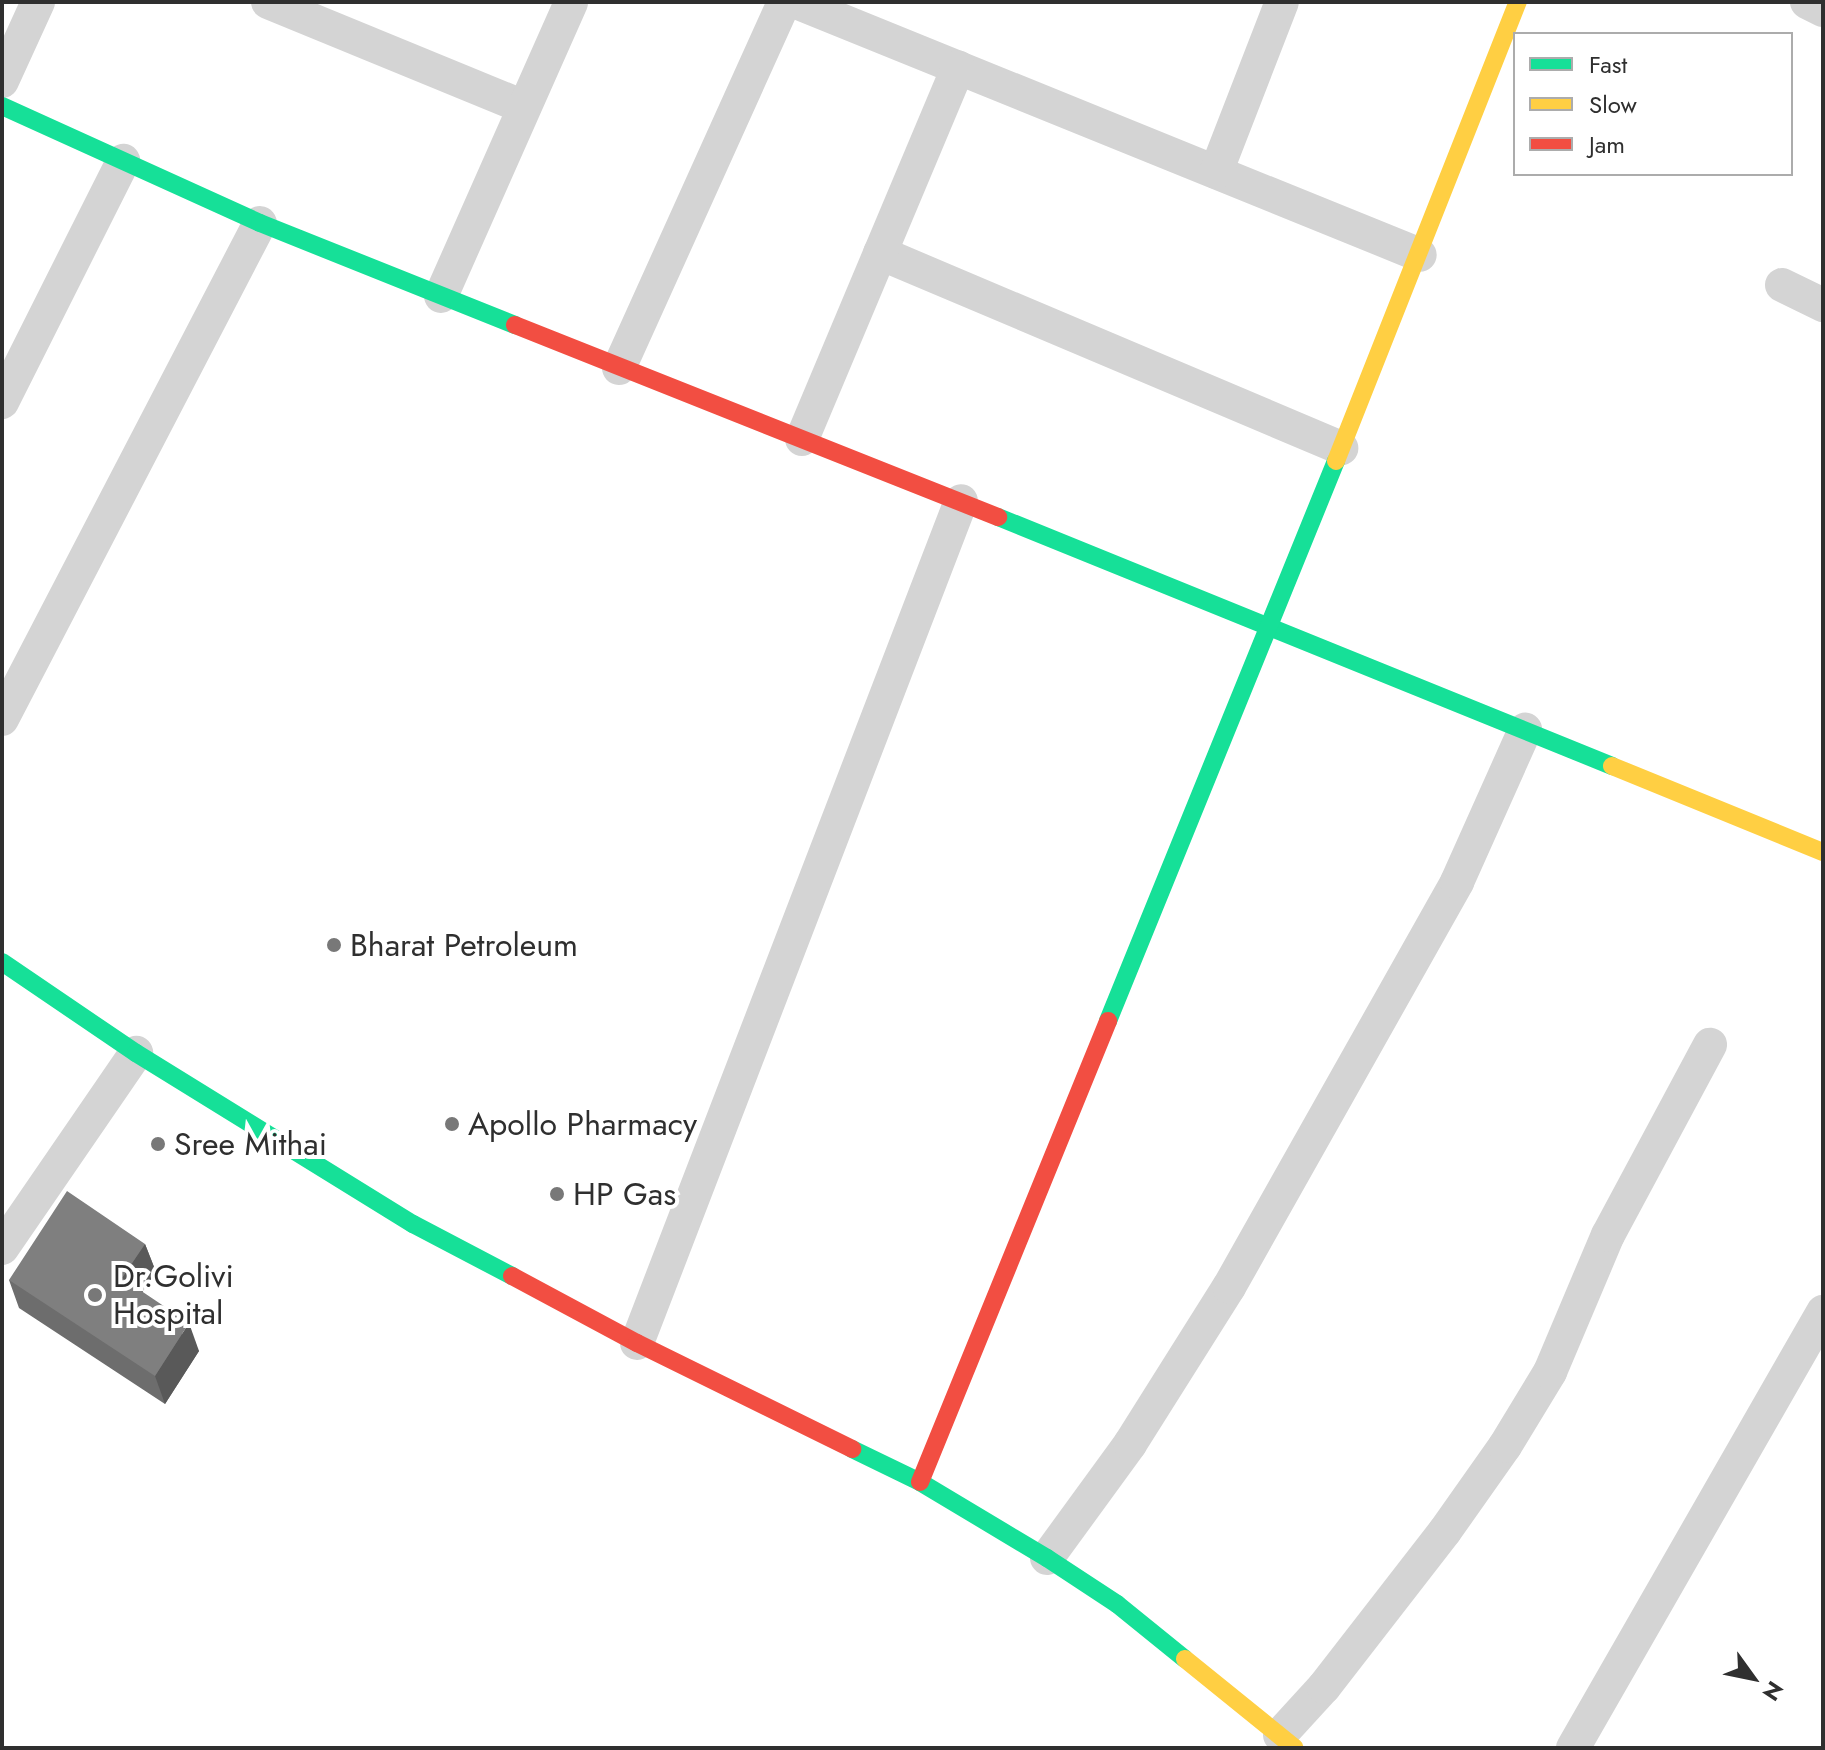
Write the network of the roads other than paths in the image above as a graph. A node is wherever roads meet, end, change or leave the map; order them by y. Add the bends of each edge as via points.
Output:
1 (38, 2) edge
2 (268, 2) edge
3 (571, 2) edge
4 (784, 2) edge
5 (796, 2) edge
6 (1282, 2) edge
7 (1518, 2) edge
8 (1807, 2) edge
9 (1823, 10) edge
10 (958, 67) junction
11 (2, 81) edge
12 (2, 106) edge
13 (524, 107) junction
14 (123, 161) junction
15 (1216, 172) junction
16 (260, 223) junction
17 (880, 253) junction
18 (1420, 255) junction
19 (1782, 285) dead end
20 (441, 296) junction
21 (1823, 305) edge
22 (619, 368) junction
23 (2, 402) edge
24 (802, 439) junction
25 (1341, 448) junction
26 (961, 501) junction
27 (1269, 625) junction
28 (2, 719) edge
29 (1525, 730) junction
30 (1823, 852) edge
31 (2, 962) edge
32 (1710, 1045) dead end
33 (136, 1053) junction
34 (2, 1248) edge
35 (1823, 1312) edge
36 (637, 1343) junction
37 (920, 1482) junction
38 (1047, 1558) junction
39 (1288, 1742) edge
40 (1573, 1748) edge

1 - 11 street
2 - 13 street
3 - 13 street
4 - 22 street
5 - 10 street
6 - 15 street
7 - 18 street
8 - 9 street
10 - 15 street
10 - 17 street
12 - 14 street
13 - 20 street
14 - 16 street
14 - 23 street
15 - 18 street
16 - 20 street
16 - 28 street
17 - 24 street
17 - 25 street
18 - 25 street
19 - 21 street
20 - 22 street
22 - 24 street
24 - 26 street
25 - 27 street
26 - 27 street
26 - 36 street
27 - 29 street
27 - 37 street
29 - 30 street
29 - 38 street via 1457,882 1229,1287 1130,1444
31 - 33 street
32 - 39 street via 1608,1235 1550,1372 1445,1531
33 - 34 street
33 - 36 street via 413,1224
35 - 40 street
36 - 37 street
37 - 38 street
38 - 39 street via 1117,1604

